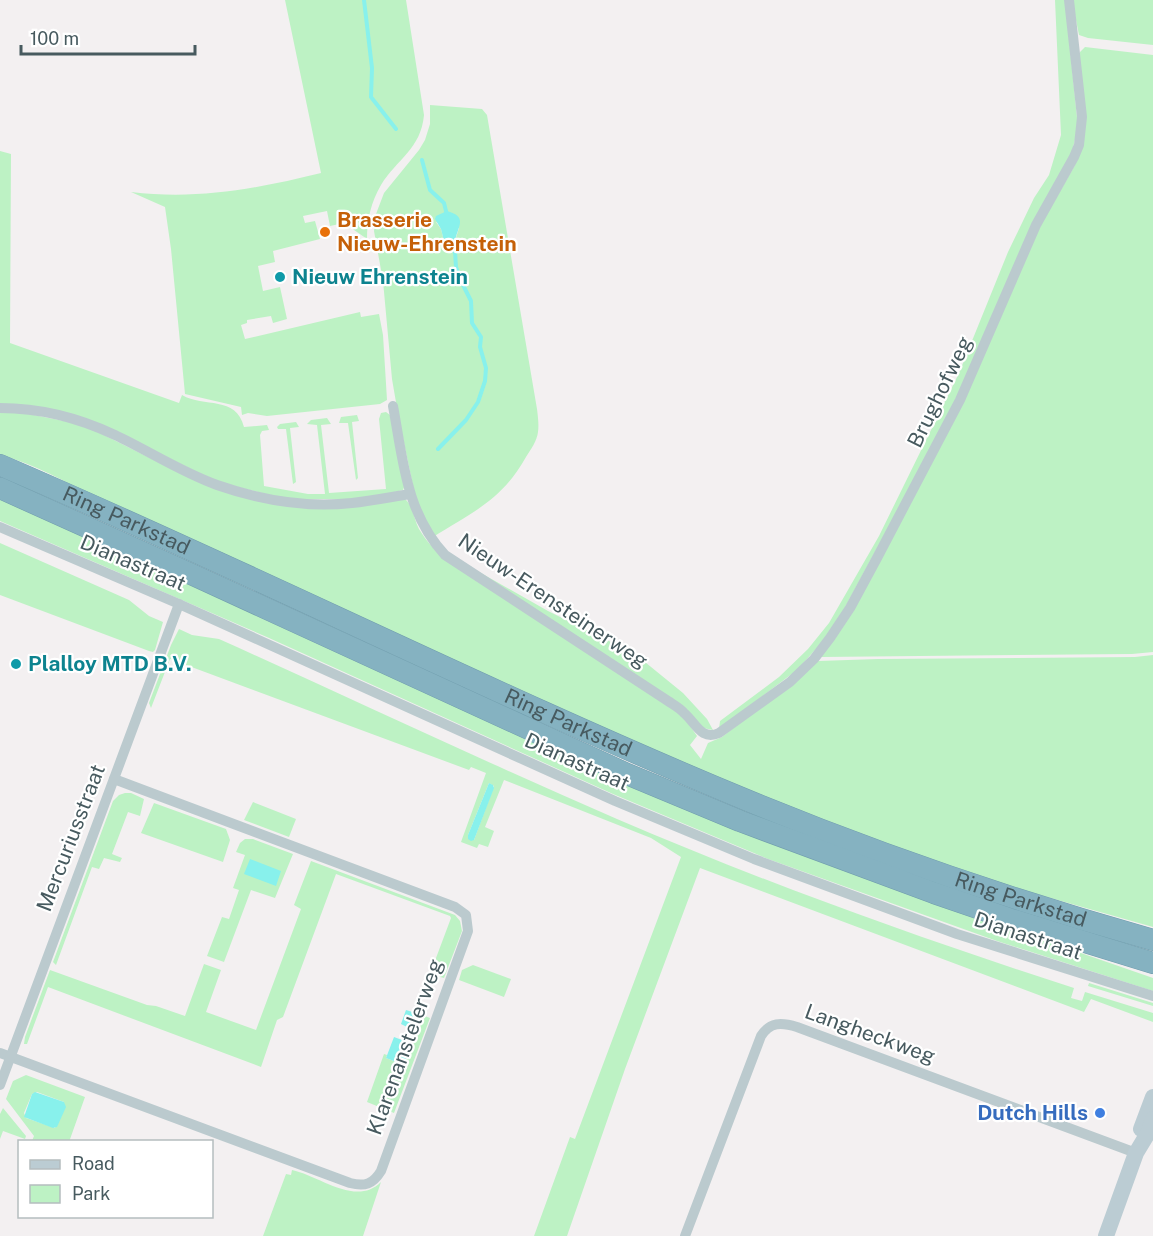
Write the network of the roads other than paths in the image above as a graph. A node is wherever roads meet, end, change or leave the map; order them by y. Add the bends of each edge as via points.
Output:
1 (1069, 0) edge
2 (393, 406) dead end
3 (0, 408) edge
4 (0, 465) edge
5 (0, 488) edge
6 (410, 494) junction
7 (0, 527) edge
8 (179, 604) junction
9 (708, 735) joint
10 (114, 779) junction
11 (1153, 940) edge
12 (1153, 963) edge
13 (1153, 996) edge
14 (5, 1055) edge
15 (0, 1085) edge
16 (1153, 1097) edge
17 (1153, 1119) edge
18 (1138, 1149) junction
19 (685, 1236) edge
20 (1106, 1236) edge

1 - 9 street, Brughofweg via 1082,117 1079,145 1036,225 950,420 850,608 824,647 790,682 719,733
2 - 6 street, Nieuw-Erensteinerweg
3 - 6 street via 39,411 87,424 203,480 260,497 289,503 336,504
4 - 11 highway, Ring Parkstad via 747,801 922,867
5 - 12 highway, Ring Parkstad via 606,765 731,818 1021,923
6 - 9 street, Nieuw-Erensteinerweg via 422,525 445,555 668,701
7 - 8 street, Dianastraat
8 - 10 street, Mercuriusstraat
8 - 13 street, Dianastraat via 753,860 957,934
10 - 14 street, Mercuriusstraat
10 - 14 street, Klarenanstelerweg via 455,907 466,915 468,931 381,1171 370,1184 350,1183
14 - 15 street, Mercuriusstraat
16 - 18 street via 1140,1131
17 - 18 street
18 - 19 street, Langheckweg via 779,1023 770,1025 760,1036
18 - 20 street

